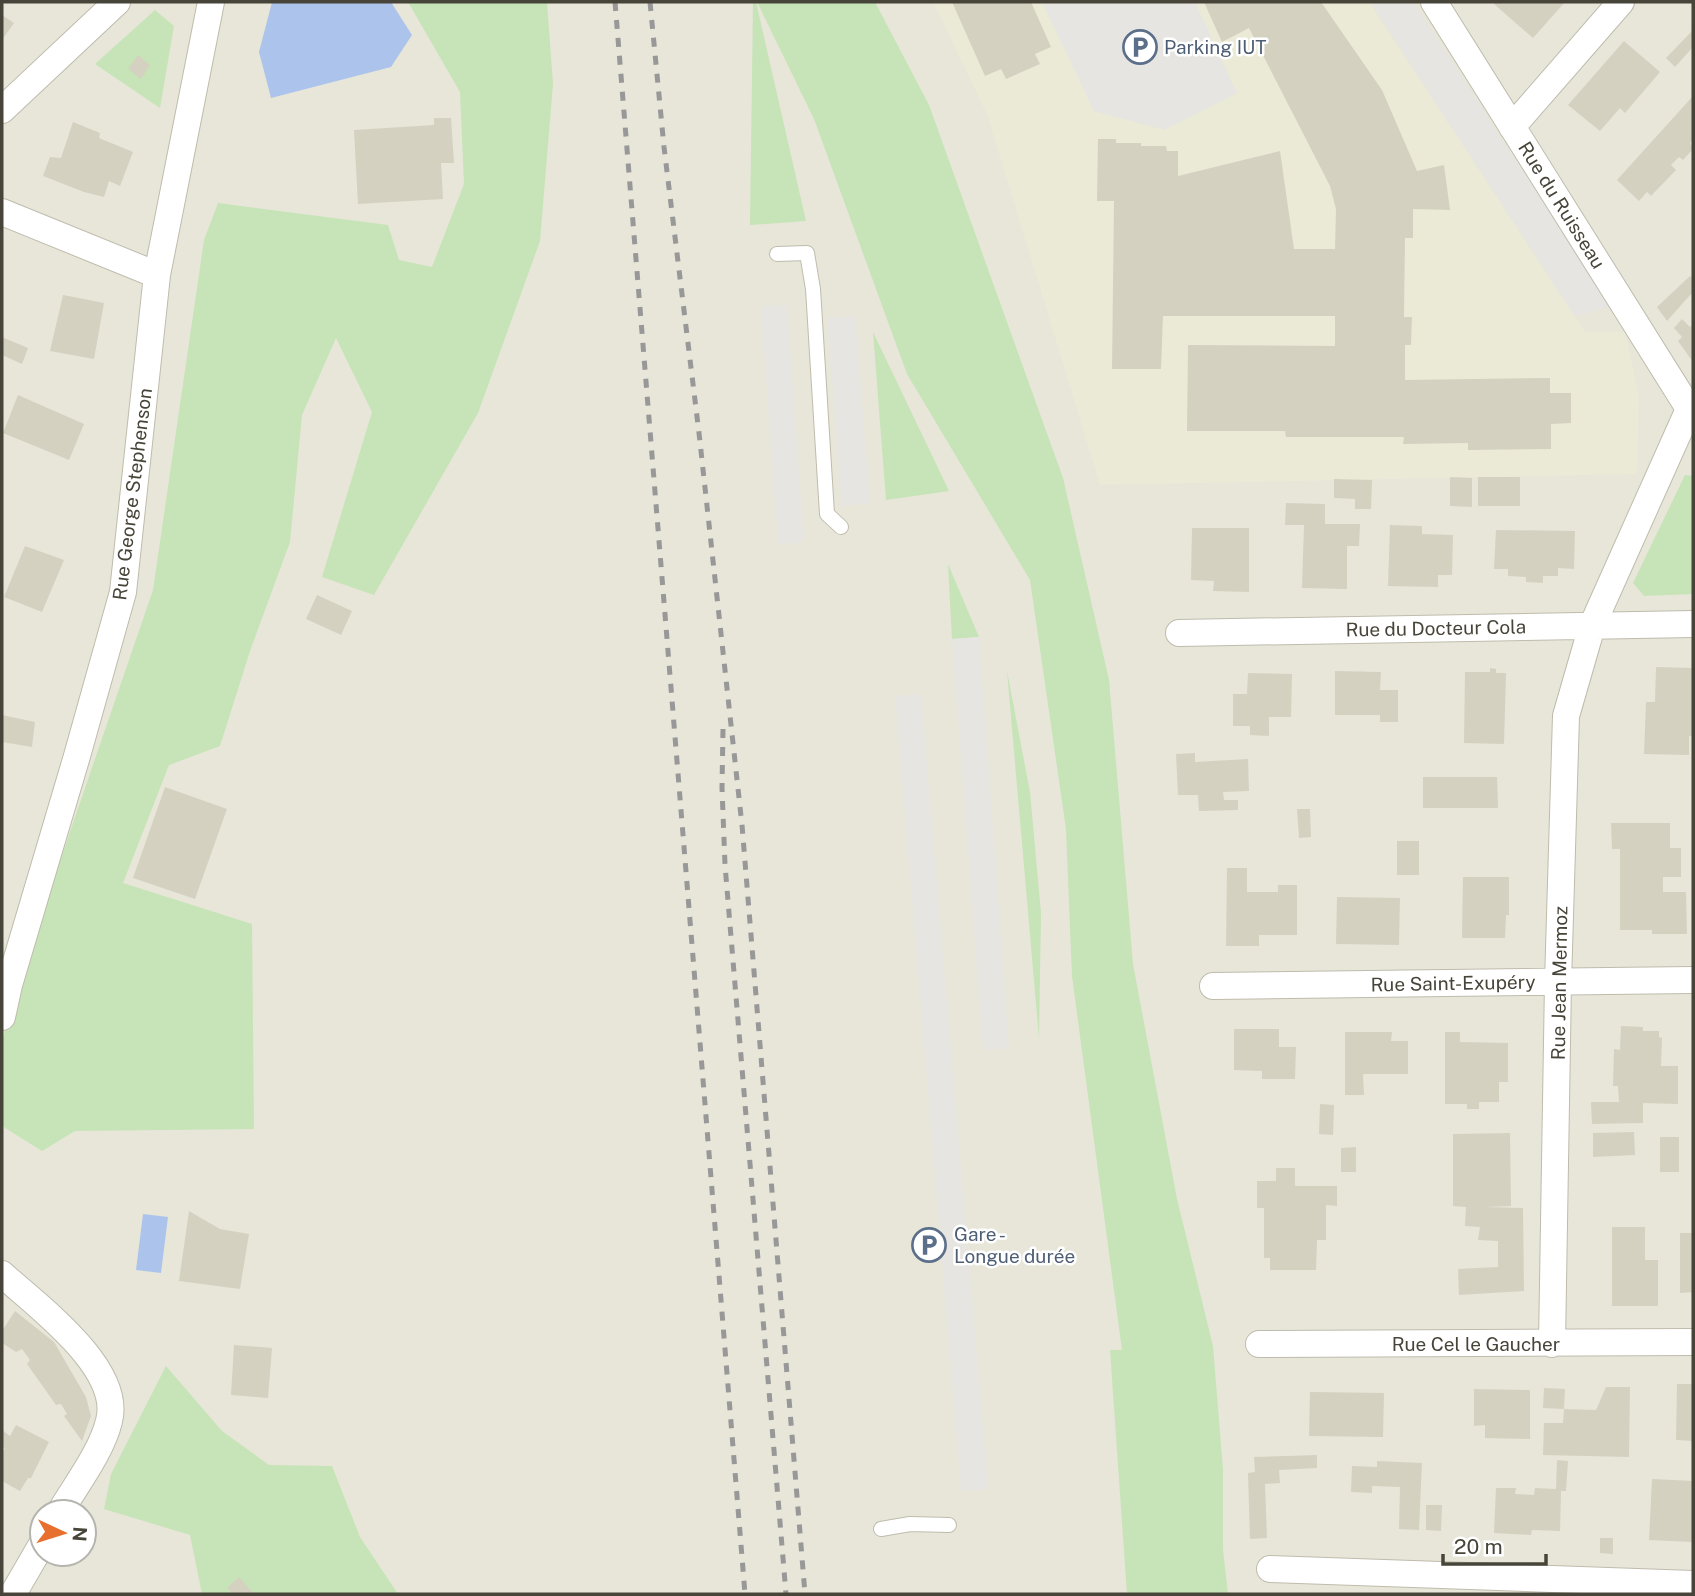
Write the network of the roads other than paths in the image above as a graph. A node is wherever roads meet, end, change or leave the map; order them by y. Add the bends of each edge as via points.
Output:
1 (117, 2) edge
2 (211, 2) edge
3 (1434, 2) edge
4 (1621, 2) edge
5 (2, 110) edge
6 (1512, 127) junction
7 (2, 212) edge
8 (777, 254) dead end
9 (157, 275) junction
10 (1692, 410) edge
11 (841, 527) dead end
12 (1693, 624) edge
13 (1592, 626) junction
14 (1179, 633) dead end
15 (1693, 979) edge
16 (1558, 982) junction
17 (1213, 986) dead end
18 (2, 1017) edge
19 (2, 1274) edge
20 (1693, 1342) edge
21 (1259, 1344) dead end
22 (1552, 1344) junction
23 (68, 1498) edge
24 (949, 1525) dead end
25 (881, 1528) dead end
26 (28, 1568) edge
27 (1270, 1569) dead end
28 (1693, 1584) edge
29 (1605, 1587) edge
30 (13, 1594) edge

1 - 5 street
2 - 9 street, Rue George Stephenson
3 - 6 street, Rue du Ruisseau
4 - 6 street
6 - 10 street, Rue du Ruisseau
7 - 9 street
8 - 11 lane via 807,253 827,514
9 - 18 street, Rue George Stephenson via 123,592
10 - 13 street, Rue du Ruisseau
12 - 13 street, Rue du Docteur Cola
13 - 14 street, Rue du Docteur Cola
13 - 16 street, Rue Jean Mermoz via 1566,716
15 - 16 street, Rue Saint-Exupéry
16 - 17 street, Rue Saint-Exupéry
16 - 22 street, Rue Jean Mermoz
19 - 23 street via 90,1359 111,1402 105,1435
20 - 22 street, Rue Cel le Gaucher
21 - 22 street, Rue Cel le Gaucher
24 - 25 lane
26 - 30 street
27 - 29 street
28 - 29 street

